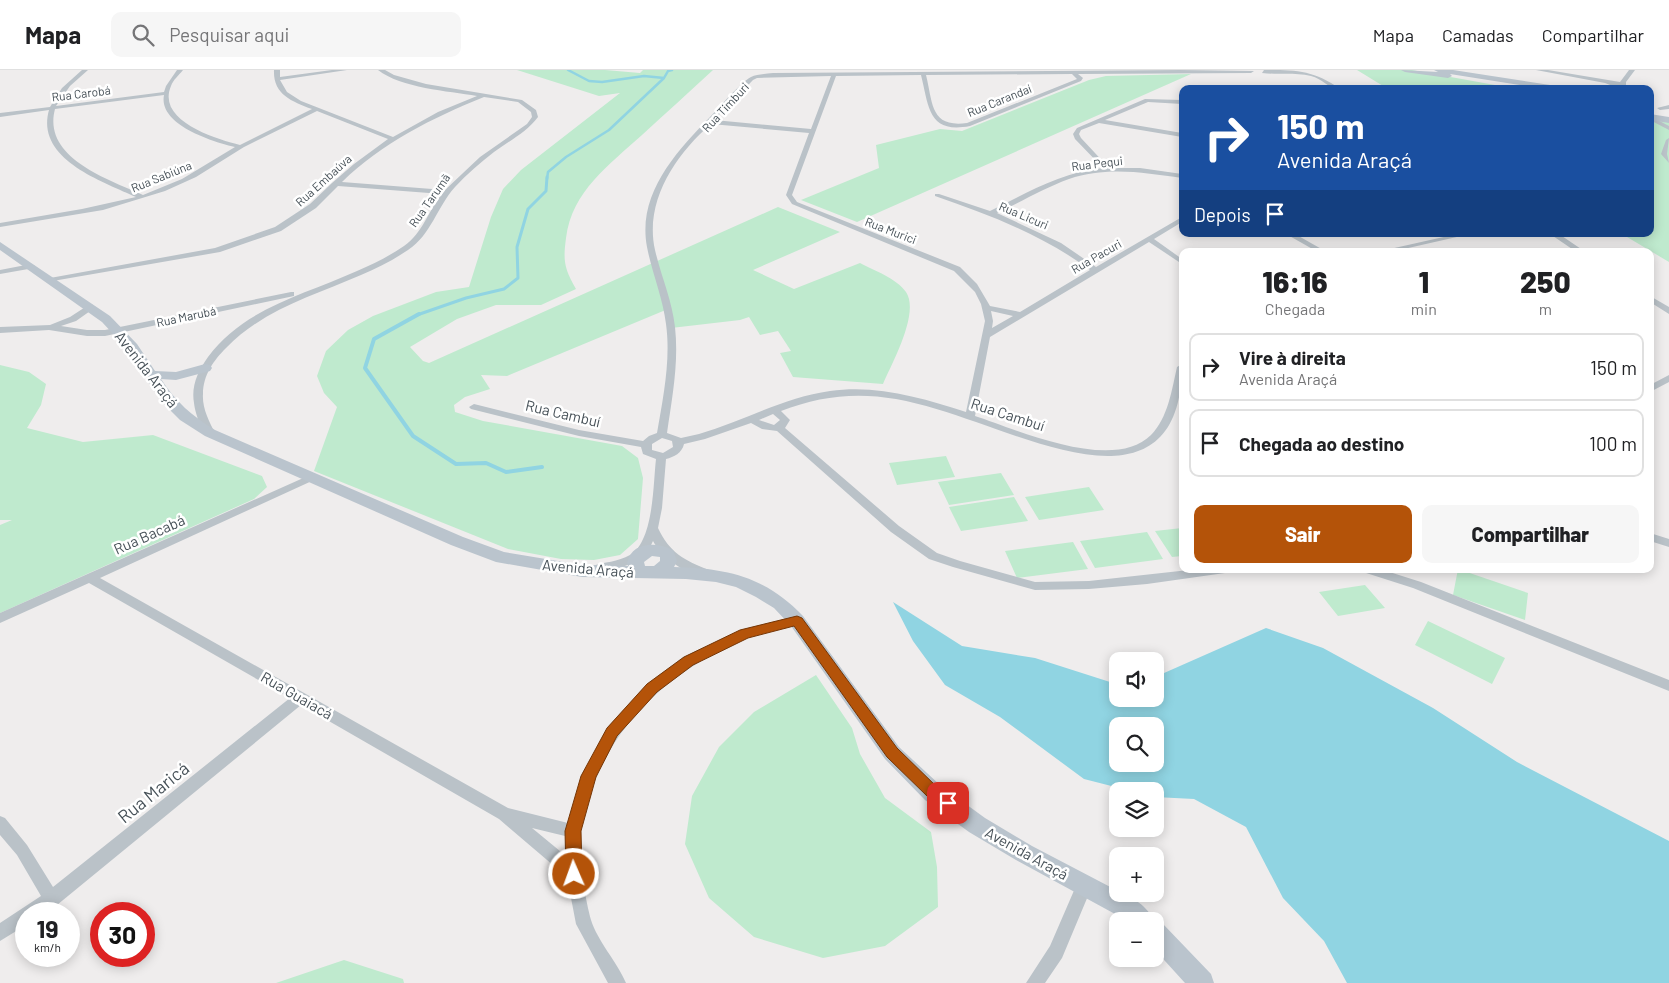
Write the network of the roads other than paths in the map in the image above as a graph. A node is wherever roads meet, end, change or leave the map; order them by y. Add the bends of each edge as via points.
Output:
1 (85, 70) edge
2 (180, 70) edge
3 (277, 70) edge
4 (344, 70) edge
5 (381, 70) edge
6 (1250, 70) edge
7 (1286, 70) edge
8 (1406, 70) edge
9 (1438, 70) edge
10 (1539, 70) edge
11 (1632, 70) edge
12 (1265, 71) edge
13 (1292, 71) edge
14 (923, 74) junction
15 (1075, 74) junction
16 (834, 75) junction
17 (1616, 75) dead end
18 (276, 79) junction
19 (1609, 82) junction
20 (1330, 85) edge
21 (1491, 85) edge
22 (1537, 85) edge
23 (1606, 85) edge
24 (1620, 85) edge
25 (1623, 85) edge
26 (166, 93) junction
27 (483, 94) junction
28 (1179, 102) edge
29 (52, 108) junction
30 (317, 109) junction
31 (0, 115) edge
32 (1654, 118) edge
33 (1654, 120) edge
34 (1669, 120) edge
35 (1099, 121) junction
36 (711, 122) junction
37 (1669, 128) edge
38 (812, 131) junction
39 (1179, 134) edge
40 (393, 139) junction
41 (1669, 140) edge
42 (241, 147) junction
43 (1667, 155) edge
44 (1669, 162) edge
45 (1108, 170) junction
46 (1179, 176) edge
47 (334, 184) junction
48 (447, 192) junction
49 (938, 196) dead end
50 (143, 197) junction
51 (992, 213) junction
52 (1179, 221) edge
53 (0, 225) edge
54 (1295, 237) edge
55 (1452, 237) edge
56 (1559, 237) edge
57 (1150, 239) junction
58 (0, 245) edge
59 (1316, 248) edge
60 (1399, 248) edge
61 (1575, 248) edge
62 (1179, 260) edge
63 (32, 266) junction
64 (1095, 270) junction
65 (0, 272) edge
66 (50, 280) junction
67 (322, 287) junction
68 (1654, 301) edge
69 (238, 305) junction
70 (90, 307) junction
71 (987, 308) junction
72 (1669, 311) edge
73 (1022, 315) junction
74 (257, 317) junction
75 (49, 327) junction
76 (0, 330) edge
77 (118, 330) junction
78 (987, 335) junction
79 (205, 368) junction
80 (152, 375) junction
81 (1179, 377) edge
82 (1669, 378) edge
83 (1654, 387) edge
84 (474, 406) dead end
85 (775, 410) junction
86 (970, 417) junction
87 (753, 420) junction
88 (778, 428) junction
89 (210, 433) junction
90 (662, 435) junction
91 (679, 442) junction
92 (645, 446) junction
93 (661, 456) junction
94 (310, 478) junction
95 (652, 528) junction
96 (1669, 534) edge
97 (1654, 535) edge
98 (1654, 537) edge
99 (1669, 543) edge
100 (667, 554) junction
101 (639, 555) junction
102 (582, 571) junction
103 (648, 573) junction
104 (1199, 573) edge
105 (1380, 573) edge
106 (716, 576) junction
107 (90, 578) junction
108 (0, 618) edge
109 (797, 621) junction
110 (1669, 686) edge
111 (301, 697) junction
112 (504, 814) junction
113 (0, 823) edge
114 (573, 831) junction
115 (574, 874) junction
116 (1085, 884) junction
117 (51, 899) junction
118 (46, 902) edge
119 (1131, 912) edge
120 (15, 922) edge
121 (0, 933) edge
122 (1164, 942) edge
123 (617, 983) edge
124 (1035, 983) edge
125 (1202, 983) edge

1 - 29 street via 66,86
2 - 26 street
3 - 18 street
4 - 18 street
5 - 27 street, Rua Tarumã via 393,78
6 - 12 street, Rua Timburi
6 - 15 street, Rua Timburi
7 - 13 street
8 - 21 main road
9 - 22 street
10 - 19 street
11 - 25 street
12 - 13 street
13 - 20 street via 1315,75
14 - 15 street, Rua Timburi
14 - 15 street, Rua Carandaí via 936,120 951,128 968,125 1079,80
14 - 16 street, Rua Timburi
16 - 36 street, Rua Timburi via 756,76
16 - 38 street, Rua Murici
17 - 19 street
18 - 30 street via 278,87 287,96
19 - 23 street
19 - 24 street
26 - 29 street, Rua Carobá
26 - 42 street via 166,104 185,126 203,136
27 - 40 street, Rua Embaúva
27 - 48 street, Rua Tarumã via 520,101 534,111 535,117 458,179
28 - 35 street via 1147,100
29 - 31 street, Rua Carobá
29 - 50 street via 48,120 50,134 57,147 92,173
30 - 40 street
30 - 42 street, Rua Sabiúna
32 - 34 street
33 - 37 street
35 - 39 street
35 - 45 street via 1079,129 1076,134
36 - 38 street
36 - 90 street, Rua Timburi via 661,182 652,201 648,222 650,245 671,324 673,352
38 - 71 street, Rua Murici via 788,195 794,202 957,269 977,286
40 - 47 street, Rua Embaúva
41 - 43 street
42 - 50 street, Rua Sabiúna via 183,182
43 - 44 street
45 - 46 street, Rua Pequi
45 - 51 street, Rua Pequi via 1050,183
47 - 48 street
47 - 66 street, Rua Embaúva via 298,218 250,240 200,254
48 - 67 street, Rua Tarumã via 434,210 430,223 408,246 388,260
49 - 51 street, Rua Licuri
50 - 53 street, Rua Sabiúna via 81,213
51 - 64 street, Rua Licuri via 1046,236 1074,252
52 - 57 street, Rua Pacuri
54 - 59 street
55 - 60 street
56 - 61 street
57 - 62 street
57 - 64 street, Rua Pacuri
58 - 63 street, Avenida Araçá
63 - 65 street
63 - 66 street, Avenida Araçá
64 - 73 street, Rua Pacuri
66 - 70 street, Avenida Araçá
67 - 69 street, Rua Marubá
67 - 74 street, Rua Tarumã
68 - 72 street
69 - 74 street via 249,307
69 - 77 street, Rua Marubá
70 - 75 street, Rua Marubá via 73,319
70 - 77 street, Avenida Araçá
71 - 73 street
71 - 78 street, Rua Murici
73 - 78 street, Rua Pacuri
74 - 79 street, Rua Tarumã via 235,333
75 - 76 street, Rua Marubá
75 - 77 street, Rua Marubá via 87,333
77 - 80 street, Avenida Araçá
78 - 86 street, Rua Murici
79 - 80 street via 176,376
79 - 89 street, Rua Tarumã via 198,391 200,411
80 - 89 street, Avenida Araçá via 167,399 185,417
81 - 86 street, Rua Cambuí via 1165,424 1154,438 1143,446 1120,452 1102,454 1054,446
82 - 83 street
84 - 92 street, Rua Cambuí
85 - 86 street, Rua Cambuí via 802,399 852,392 882,394
85 - 87 street, Rua Cambuí
85 - 88 street via 785,420
87 - 88 street via 767,428
87 - 91 street
88 - 104 street via 895,529 933,556 1035,586 1089,585
89 - 94 street, Avenida Araçá
90 - 91 street via 672,436
90 - 92 street
91 - 93 street via 675,451
92 - 93 street via 647,452
93 - 95 street
94 - 102 street, Avenida Araçá via 502,558
94 - 107 street, Rua Bacabá
95 - 100 street
95 - 101 street
96 - 97 street
98 - 99 street
100 - 101 street via 654,549
100 - 103 street via 669,561 663,568
100 - 106 street via 691,568
101 - 102 street via 621,563
101 - 103 street via 636,567
102 - 103 street, Avenida Araçá
103 - 106 street, Avenida Araçá
105 - 110 street
106 - 109 street, Avenida Araçá via 741,582 762,592 780,602
107 - 108 street, Rua Bacabá
107 - 111 street, Rua Guaiacá
109 - 114 street via 744,633 688,661 652,688 612,732 589,776
109 - 116 street, Avenida Araçá via 892,753 933,793 976,825
111 - 112 street, Rua Guaiacá
111 - 117 street, Rua Maricá
112 - 114 street, Rua Guaiacá
112 - 115 street, Rua Guaiacá
113 - 117 street via 22,850
114 - 115 street
115 - 123 street via 584,924
116 - 119 street, Avenida Araçá
116 - 124 street via 1056,952
117 - 118 street, Rua Maricá
120 - 121 street, Rua Maricá
122 - 125 street

